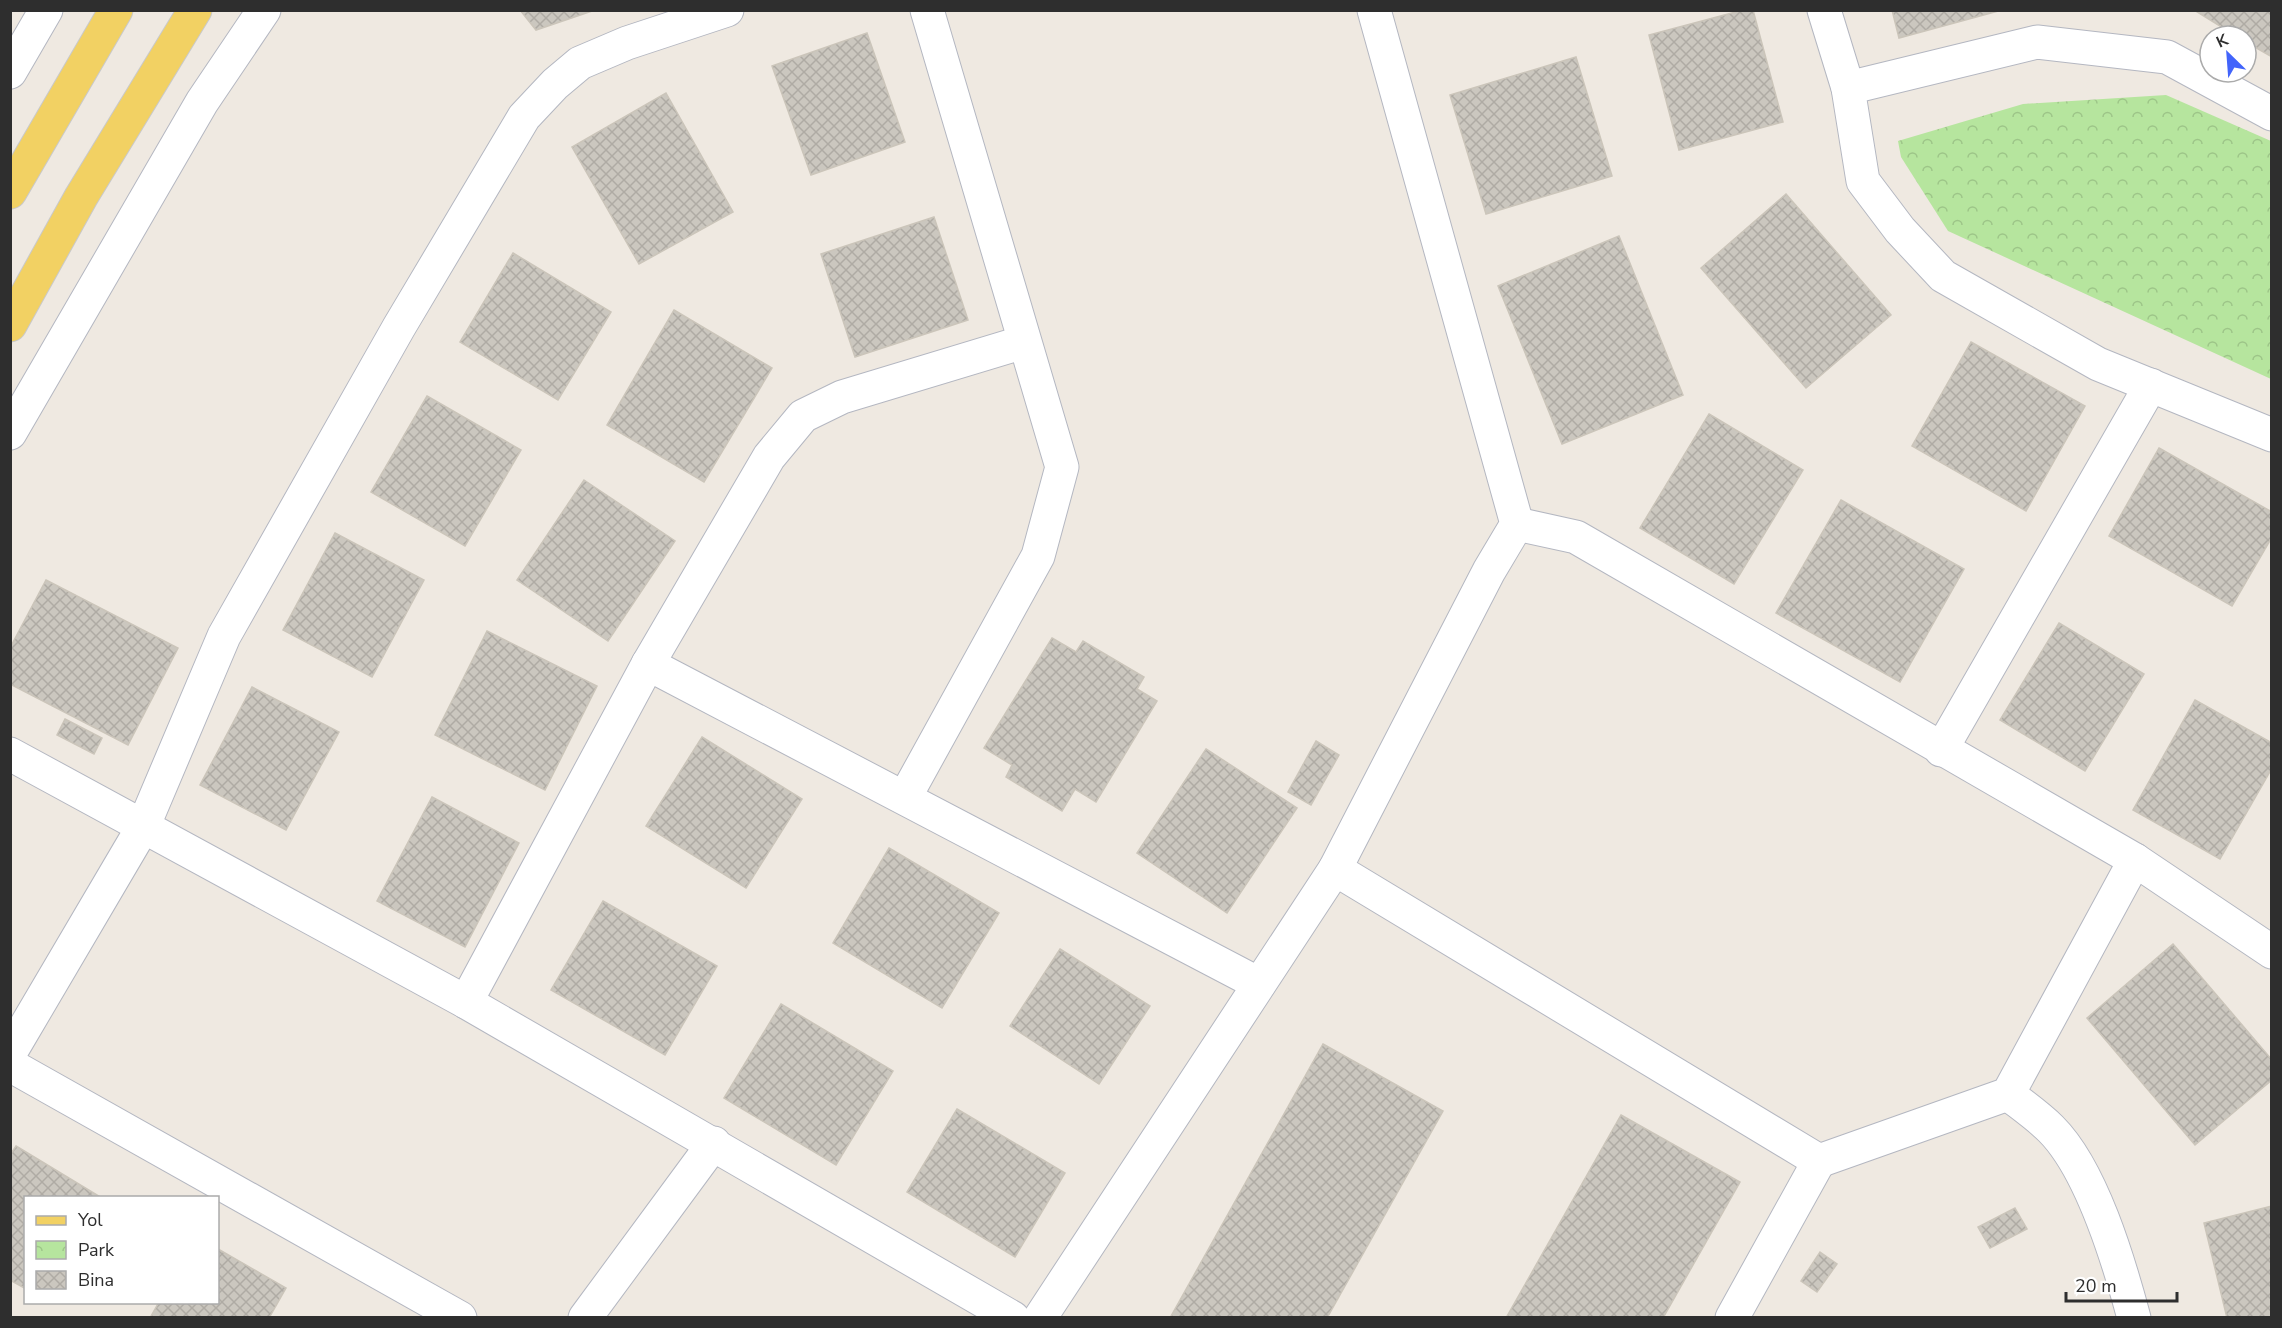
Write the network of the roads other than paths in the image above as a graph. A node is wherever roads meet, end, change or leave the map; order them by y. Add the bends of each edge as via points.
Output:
1 (46, 10) edge
2 (116, 10) edge
3 (195, 10) edge
4 (264, 10) edge
5 (726, 10) edge
6 (927, 10) edge
7 (1374, 10) edge
8 (1824, 10) edge
9 (10, 72) edge
10 (1848, 88) junction
11 (2271, 114) edge
12 (10, 192) edge
13 (10, 325) edge
14 (1024, 342) junction
15 (2151, 385) junction
16 (10, 433) edge
17 (2271, 435) edge
18 (1517, 524) junction
19 (648, 664) junction
20 (1941, 750) junction
21 (10, 754) edge
22 (905, 797) junction
23 (143, 827) junction
24 (2135, 860) junction
25 (1335, 869) junction
26 (2271, 952) edge
27 (1259, 984) junction
28 (466, 1002) junction
29 (10, 1053) edge
30 (10, 1065) edge
31 (2008, 1094) junction
32 (714, 1143) junction
33 (1819, 1161) junction
34 (460, 1317) edge
35 (585, 1317) edge
36 (1013, 1317) edge
37 (1040, 1317) edge
38 (1732, 1317) edge
39 (2134, 1317) edge

1 - 9 street
2 - 12 main road
3 - 13 main road via 81,198
4 - 16 street via 202,102
5 - 23 street via 580,63 524,117 399,327 224,636
6 - 14 street
7 - 18 street
8 - 10 street
10 - 11 street via 2037,42 2167,57
10 - 15 street via 1863,181 1900,230 1943,276 2098,364
14 - 19 street via 842,397 803,416 769,457
14 - 22 street via 1062,467 1038,556
15 - 17 street
15 - 20 street
18 - 20 street via 1576,537
18 - 25 street
19 - 22 street
19 - 28 street
20 - 24 street
21 - 23 street
22 - 27 street
23 - 28 street
23 - 29 street
24 - 26 street
24 - 31 street
25 - 27 street
25 - 33 street
27 - 37 street
28 - 32 street
30 - 34 street
31 - 33 street
31 - 39 street via 2052,1129 2081,1172 2116,1253
32 - 35 street
32 - 36 street
33 - 38 street

